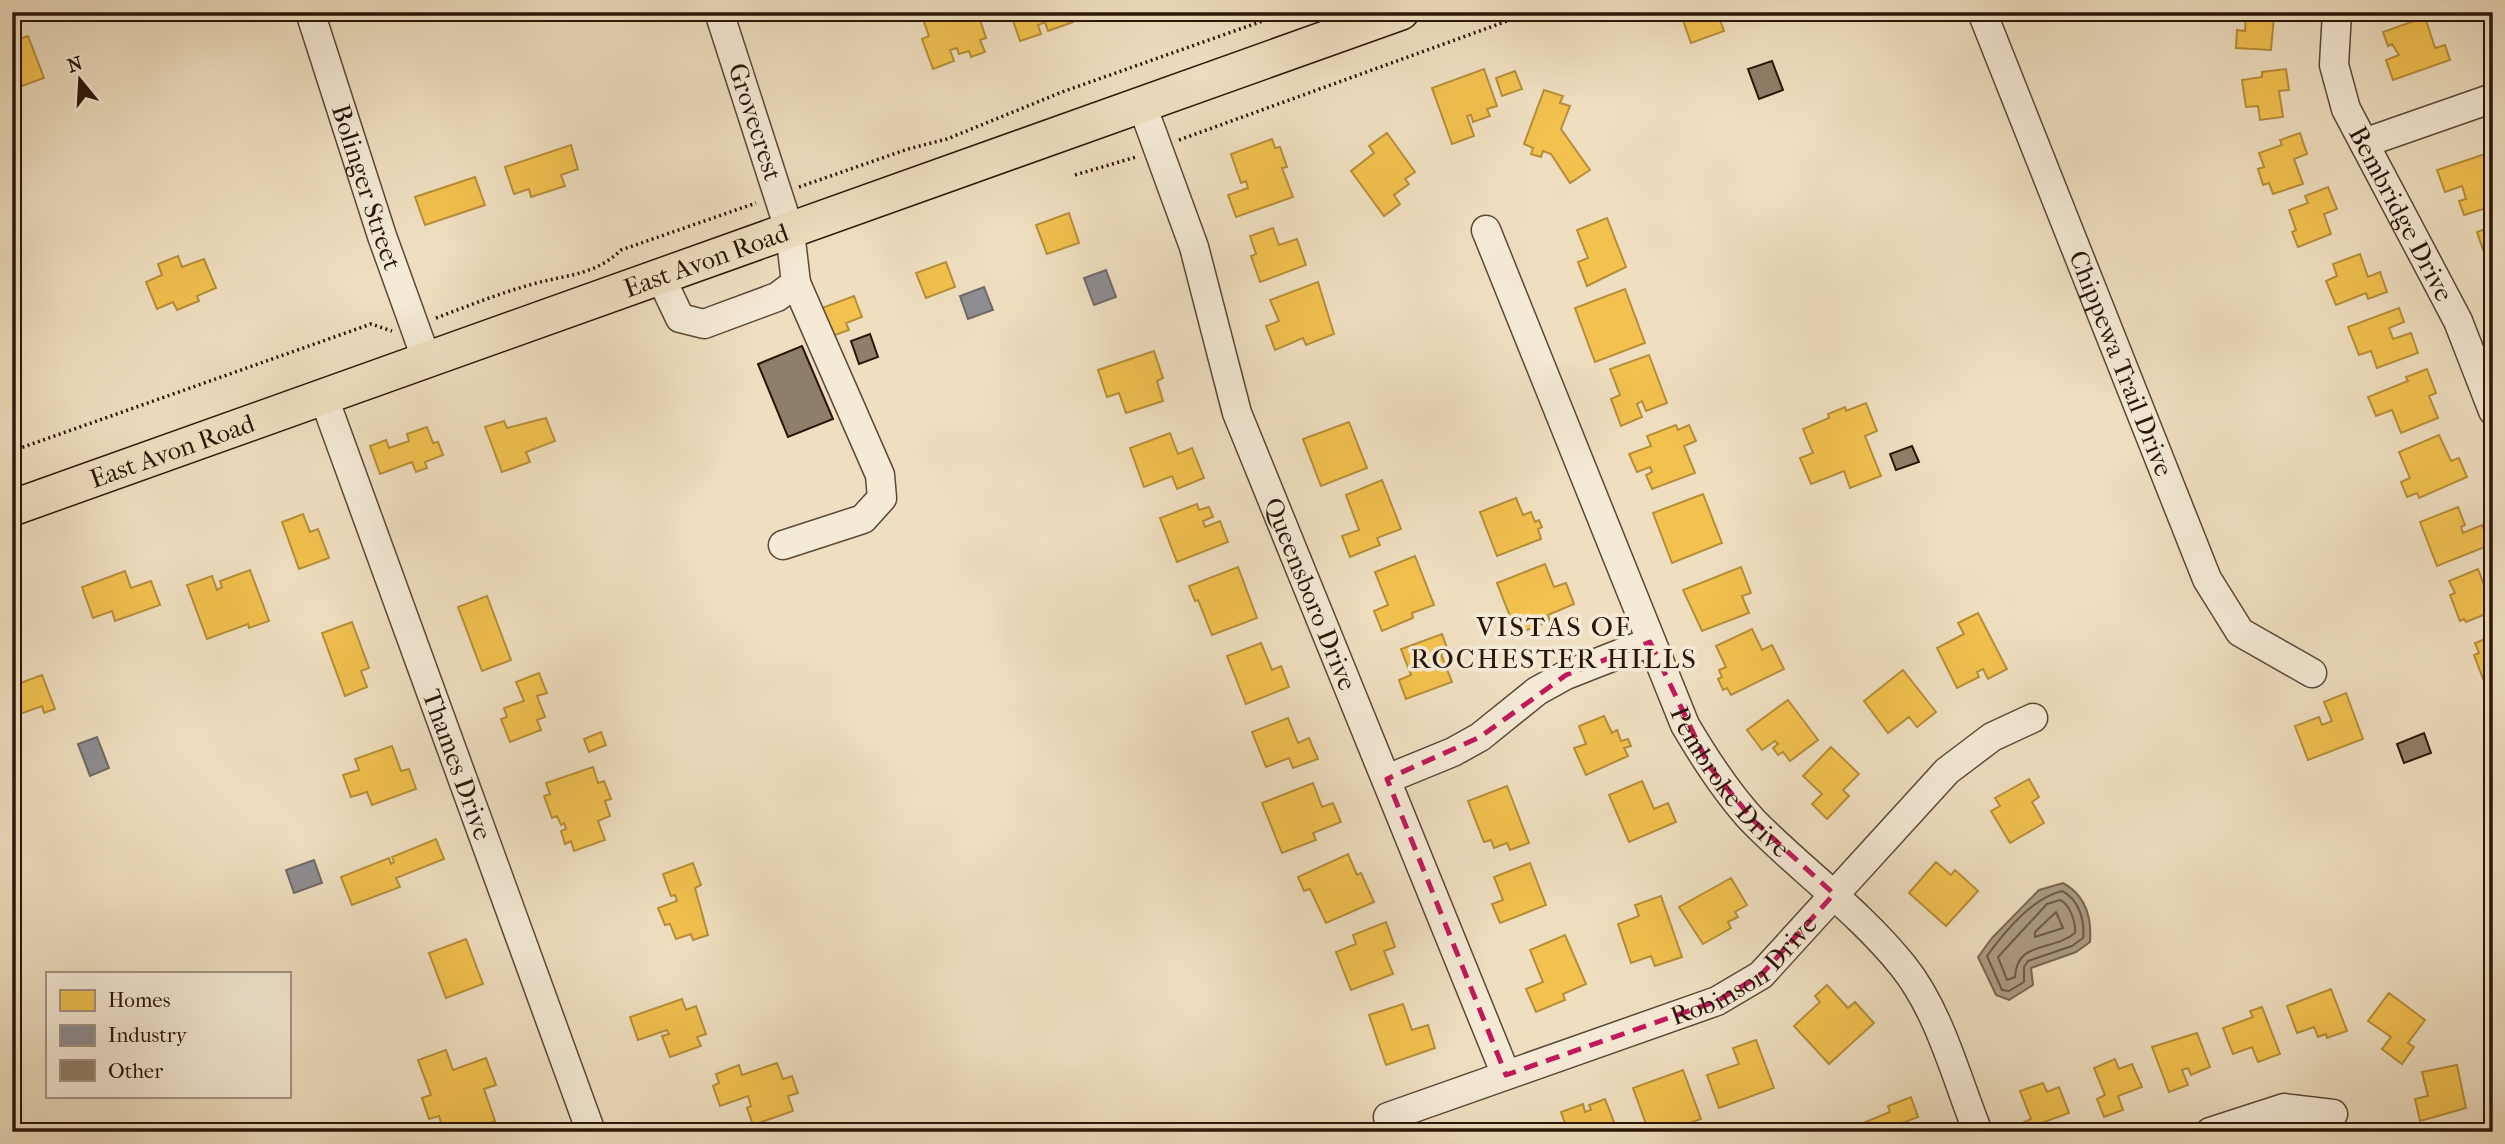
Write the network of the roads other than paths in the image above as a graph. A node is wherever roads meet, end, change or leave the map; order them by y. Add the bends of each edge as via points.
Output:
1 (310, 12) edge
2 (719, 12) edge
3 (1401, 12) edge
4 (1982, 12) edge
5 (2337, 12) edge
6 (2493, 98) edge
7 (1142, 105) junction
8 (2364, 143) junction
9 (1486, 230) dead end
10 (790, 232) junction
11 (661, 278) junction
12 (796, 284) junction
13 (427, 361) junction
14 (324, 397) junction
15 (2493, 411) edge
16 (12, 508) edge
17 (783, 545) dead end
18 (1650, 642) junction
19 (2312, 674) dead end
20 (2033, 718) dead end
21 (1387, 779) junction
22 (1834, 894) junction
23 (1506, 1075) junction
24 (2333, 1114) dead end
25 (1388, 1117) dead end
26 (592, 1132) edge
27 (1978, 1132) edge
28 (2210, 1132) edge

1 - 13 street, Bolinger Street
2 - 10 street, Grovecrest
3 - 7 main road, East Avon Road
4 - 19 street, Chippewa Trail Drive via 2207,579 2240,632
5 - 8 street, Bembridge Drive via 2334,65 2346,109
6 - 8 street
7 - 10 main road, East Avon Road
7 - 21 street, Queensboro Drive via 1194,247 1237,413
8 - 15 street, Bembridge Drive via 2458,321
9 - 18 street, Pembroke Drive
10 - 11 main road, East Avon Road
10 - 12 street, Grovecrest
11 - 12 street via 680,318 704,324
11 - 13 main road, East Avon Road
12 - 17 street, Grovecrest via 880,475 882,498 863,519
13 - 14 main road, East Avon Road
14 - 16 main road, East Avon Road
14 - 26 street, Thames Drive
18 - 21 street via 1566,675 1537,691 1471,742
18 - 22 street, Pembroke Drive via 1685,725 1709,766 1752,820
20 - 22 street, Robinson Drive via 1992,737 1947,771
21 - 23 street, Queensboro Drive
22 - 23 street, Robinson Drive via 1761,975 1717,1001
22 - 27 street, Pembroke Drive via 1904,968 1933,1018
23 - 25 street, Robinson Drive
24 - 28 street via 2284,1108

